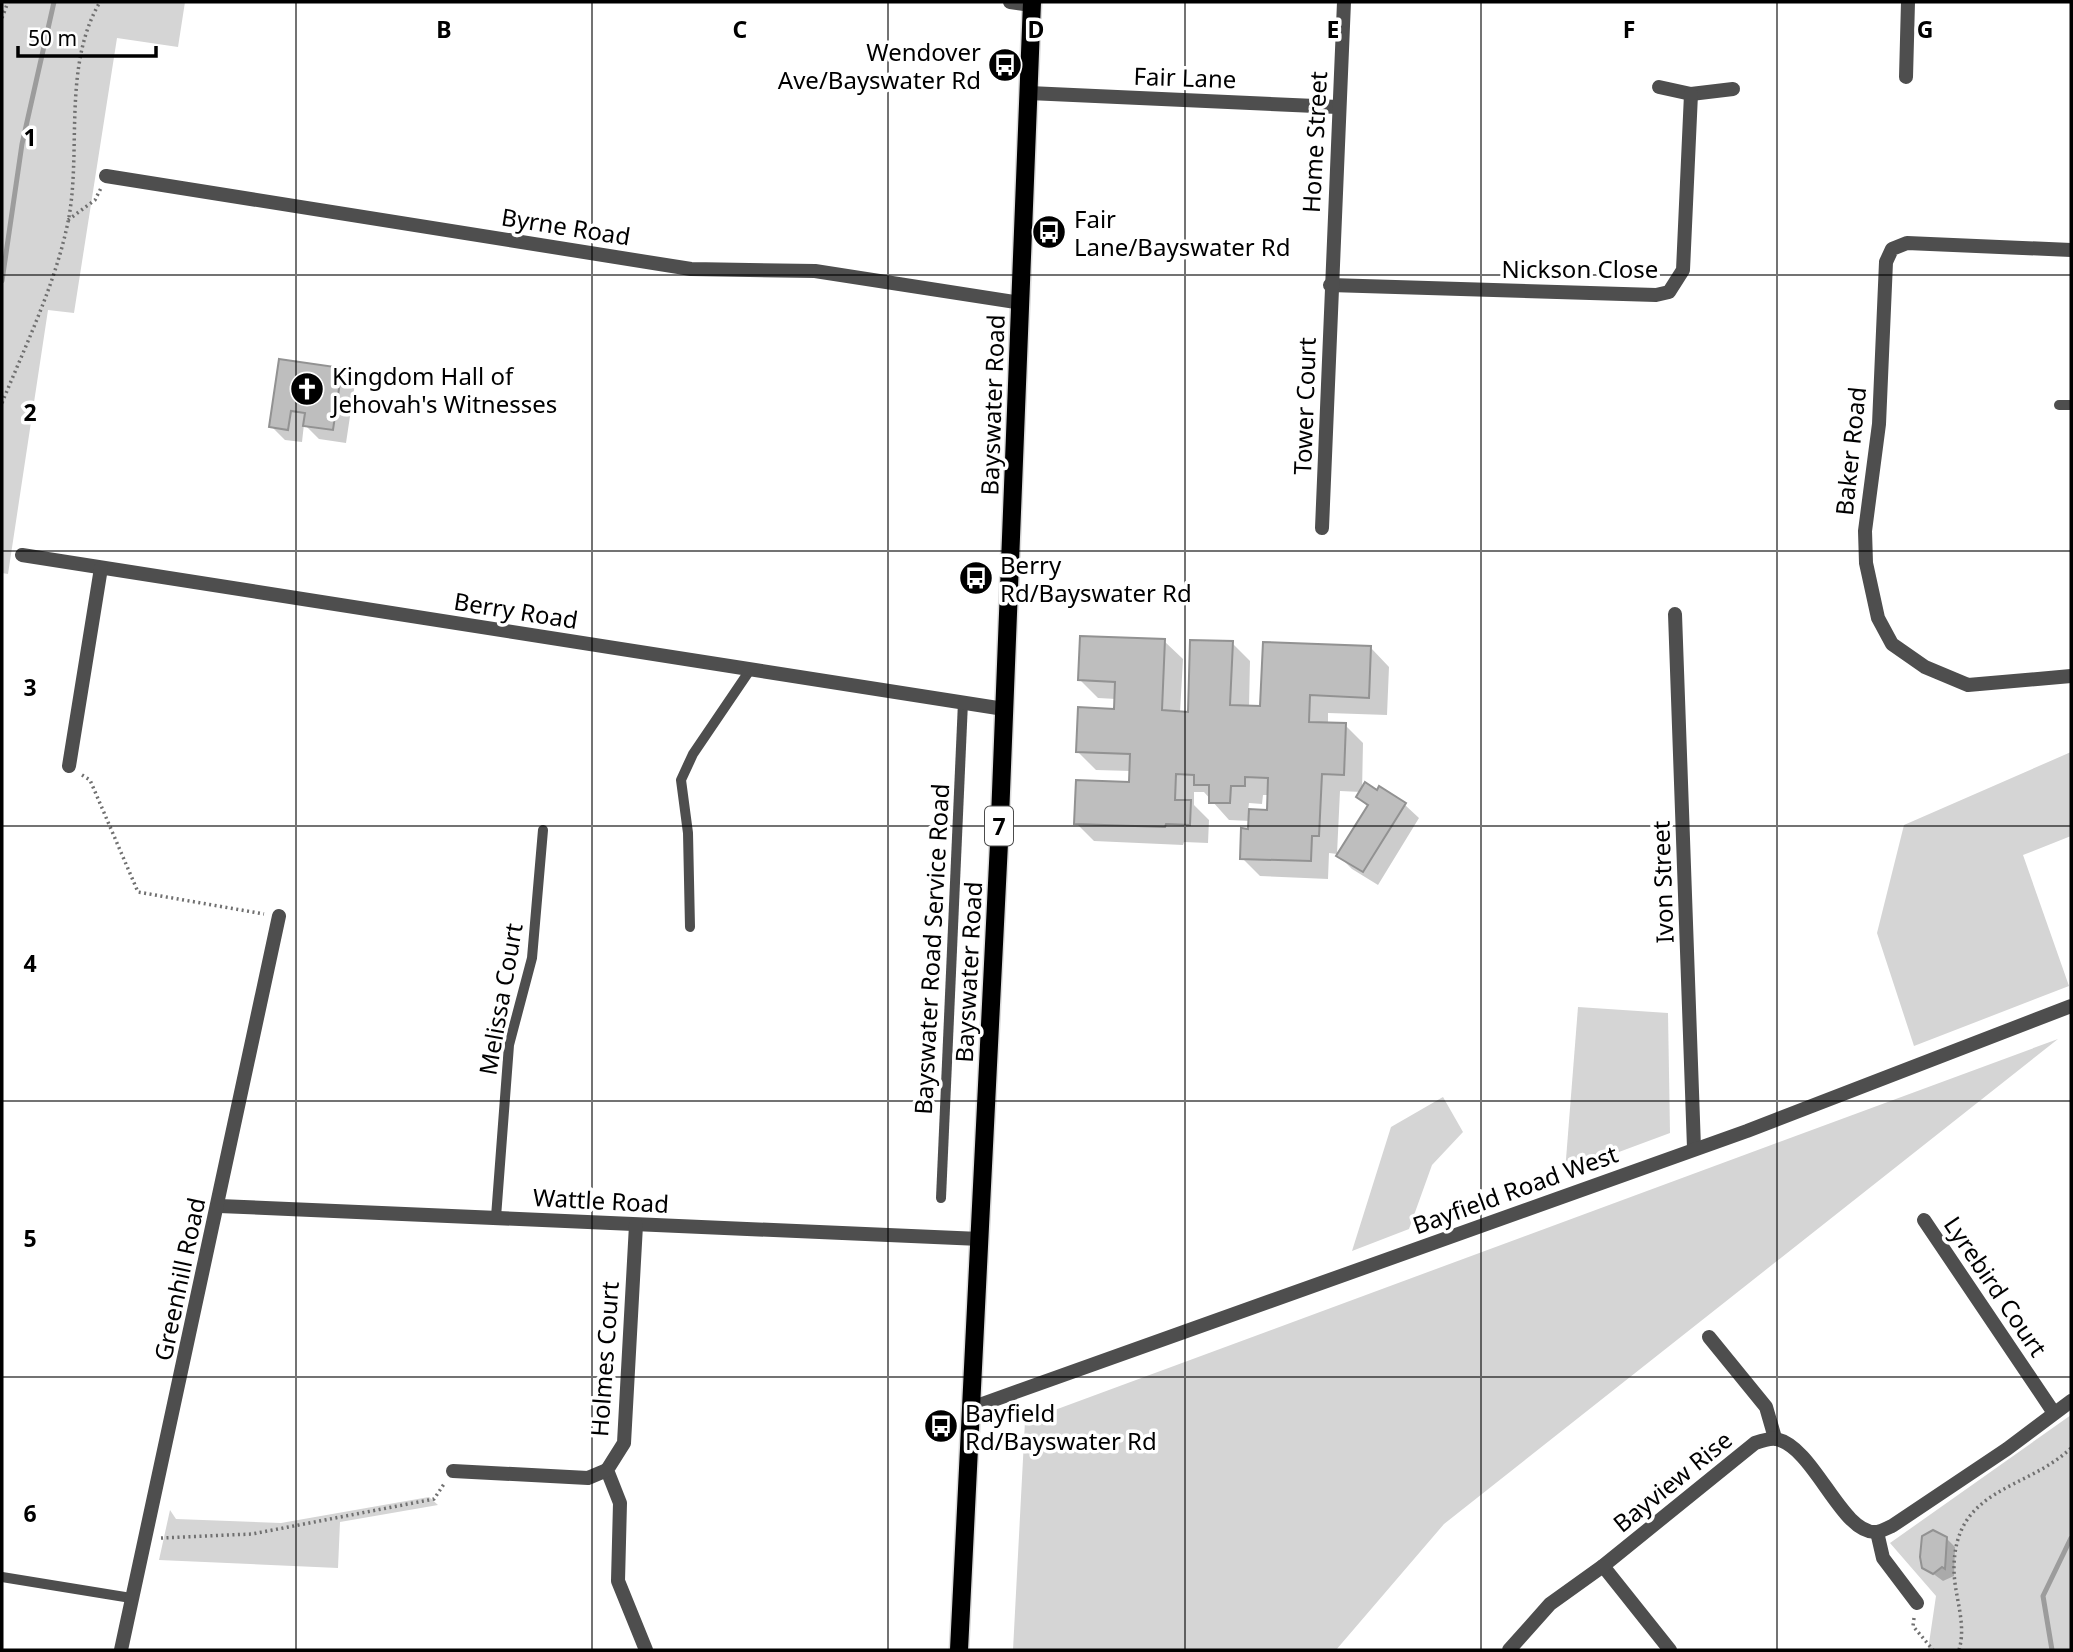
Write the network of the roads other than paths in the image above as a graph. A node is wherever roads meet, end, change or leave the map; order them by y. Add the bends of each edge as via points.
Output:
1 (1010, 2) edge
2 (1343, 2) edge
3 (1908, 2) edge
4 (1032, 3) edge
5 (1906, 78) dead end
6 (1660, 87) dead end
7 (1733, 89) dead end
8 (1030, 93) junction
9 (1691, 94) junction
10 (1338, 107) junction
11 (106, 176) road end
12 (2071, 250) edge
13 (1330, 285) junction
14 (1021, 303) junction
15 (2059, 404) dead end
16 (2071, 405) edge
17 (1322, 528) dead end
18 (22, 555) dead end
19 (101, 568) junction
20 (1675, 614) dead end
21 (750, 670) junction
22 (2071, 676) edge
23 (963, 702) junction
24 (1004, 709) junction
25 (69, 766) road end
26 (543, 830) dead end
27 (279, 916) road end
28 (690, 927) dead end
29 (2071, 1006) edge
30 (1694, 1148) junction
31 (941, 1198) dead end
32 (219, 1206) junction
33 (496, 1217) junction
34 (1924, 1220) dead end
35 (636, 1225) junction
36 (980, 1239) junction
37 (1709, 1337) dead end
38 (2071, 1401) edge
39 (971, 1408) junction
40 (2054, 1413) junction
41 (1775, 1438) junction
42 (607, 1470) junction
43 (453, 1471) road end
44 (1877, 1532) junction
45 (1603, 1566) junction
46 (2, 1577) edge
47 (131, 1598) junction
48 (1917, 1603) road end
49 (121, 1650) edge
50 (646, 1650) edge
51 (959, 1650) edge
52 (1508, 1650) edge
53 (1670, 1650) edge

1 - 4 street
2 - 10 street, Home Street
3 - 5 street
4 - 8 main road, Bayswater Road / 7
6 - 9 street
7 - 9 street
8 - 10 street, Fair Lane
8 - 14 main road, Bayswater Road / 7
9 - 13 street, Nickson Close via 1683,270 1669,292 1656,296
10 - 13 street, Home Street
11 - 14 street, Byrne Road via 691,269 815,271
12 - 22 street, Baker Road via 1908,243 1892,249 1886,262 1879,424 1865,531 1871,595 1892,644 1925,667 1968,685
13 - 17 street, Tower Court
14 - 24 main road, Bayswater Road / 7
15 - 16 lane
18 - 19 street, Berry Road
19 - 21 street, Berry Road
19 - 25 street
20 - 30 street, Ivon Street
21 - 23 street, Berry Road
21 - 28 lane via 693,754 681,780 688,833
23 - 24 street, Berry Road
23 - 31 lane, Bayswater Road Service Road
24 - 36 main road, Bayswater Road / 7
26 - 33 lane, Melissa Court via 532,958 509,1045
27 - 32 street, Greenhill Road
29 - 30 street, Bayfield Road West
30 - 39 street, Bayfield Road West
32 - 33 street, Wattle Road
32 - 47 street, Greenhill Road
33 - 35 street, Wattle Road
34 - 40 street, Lyrebird Court
35 - 36 street, Wattle Road
35 - 42 street, Holmes Court via 624,1443
36 - 39 main road, Bayswater Road / 7
37 - 41 street via 1766,1407
38 - 40 street
39 - 51 main road, Bayswater Road / 7
40 - 44 street via 2007,1449
41 - 44 street via 1797,1450 1852,1520
41 - 45 street, Bayview Rise via 1755,1443
42 - 43 street via 588,1478
42 - 50 street, Holmes Court via 620,1503 618,1581
44 - 48 street via 1883,1558
45 - 52 street, Bayview Rise via 1550,1604
45 - 53 street
46 - 47 lane
47 - 49 street, Greenhill Road

